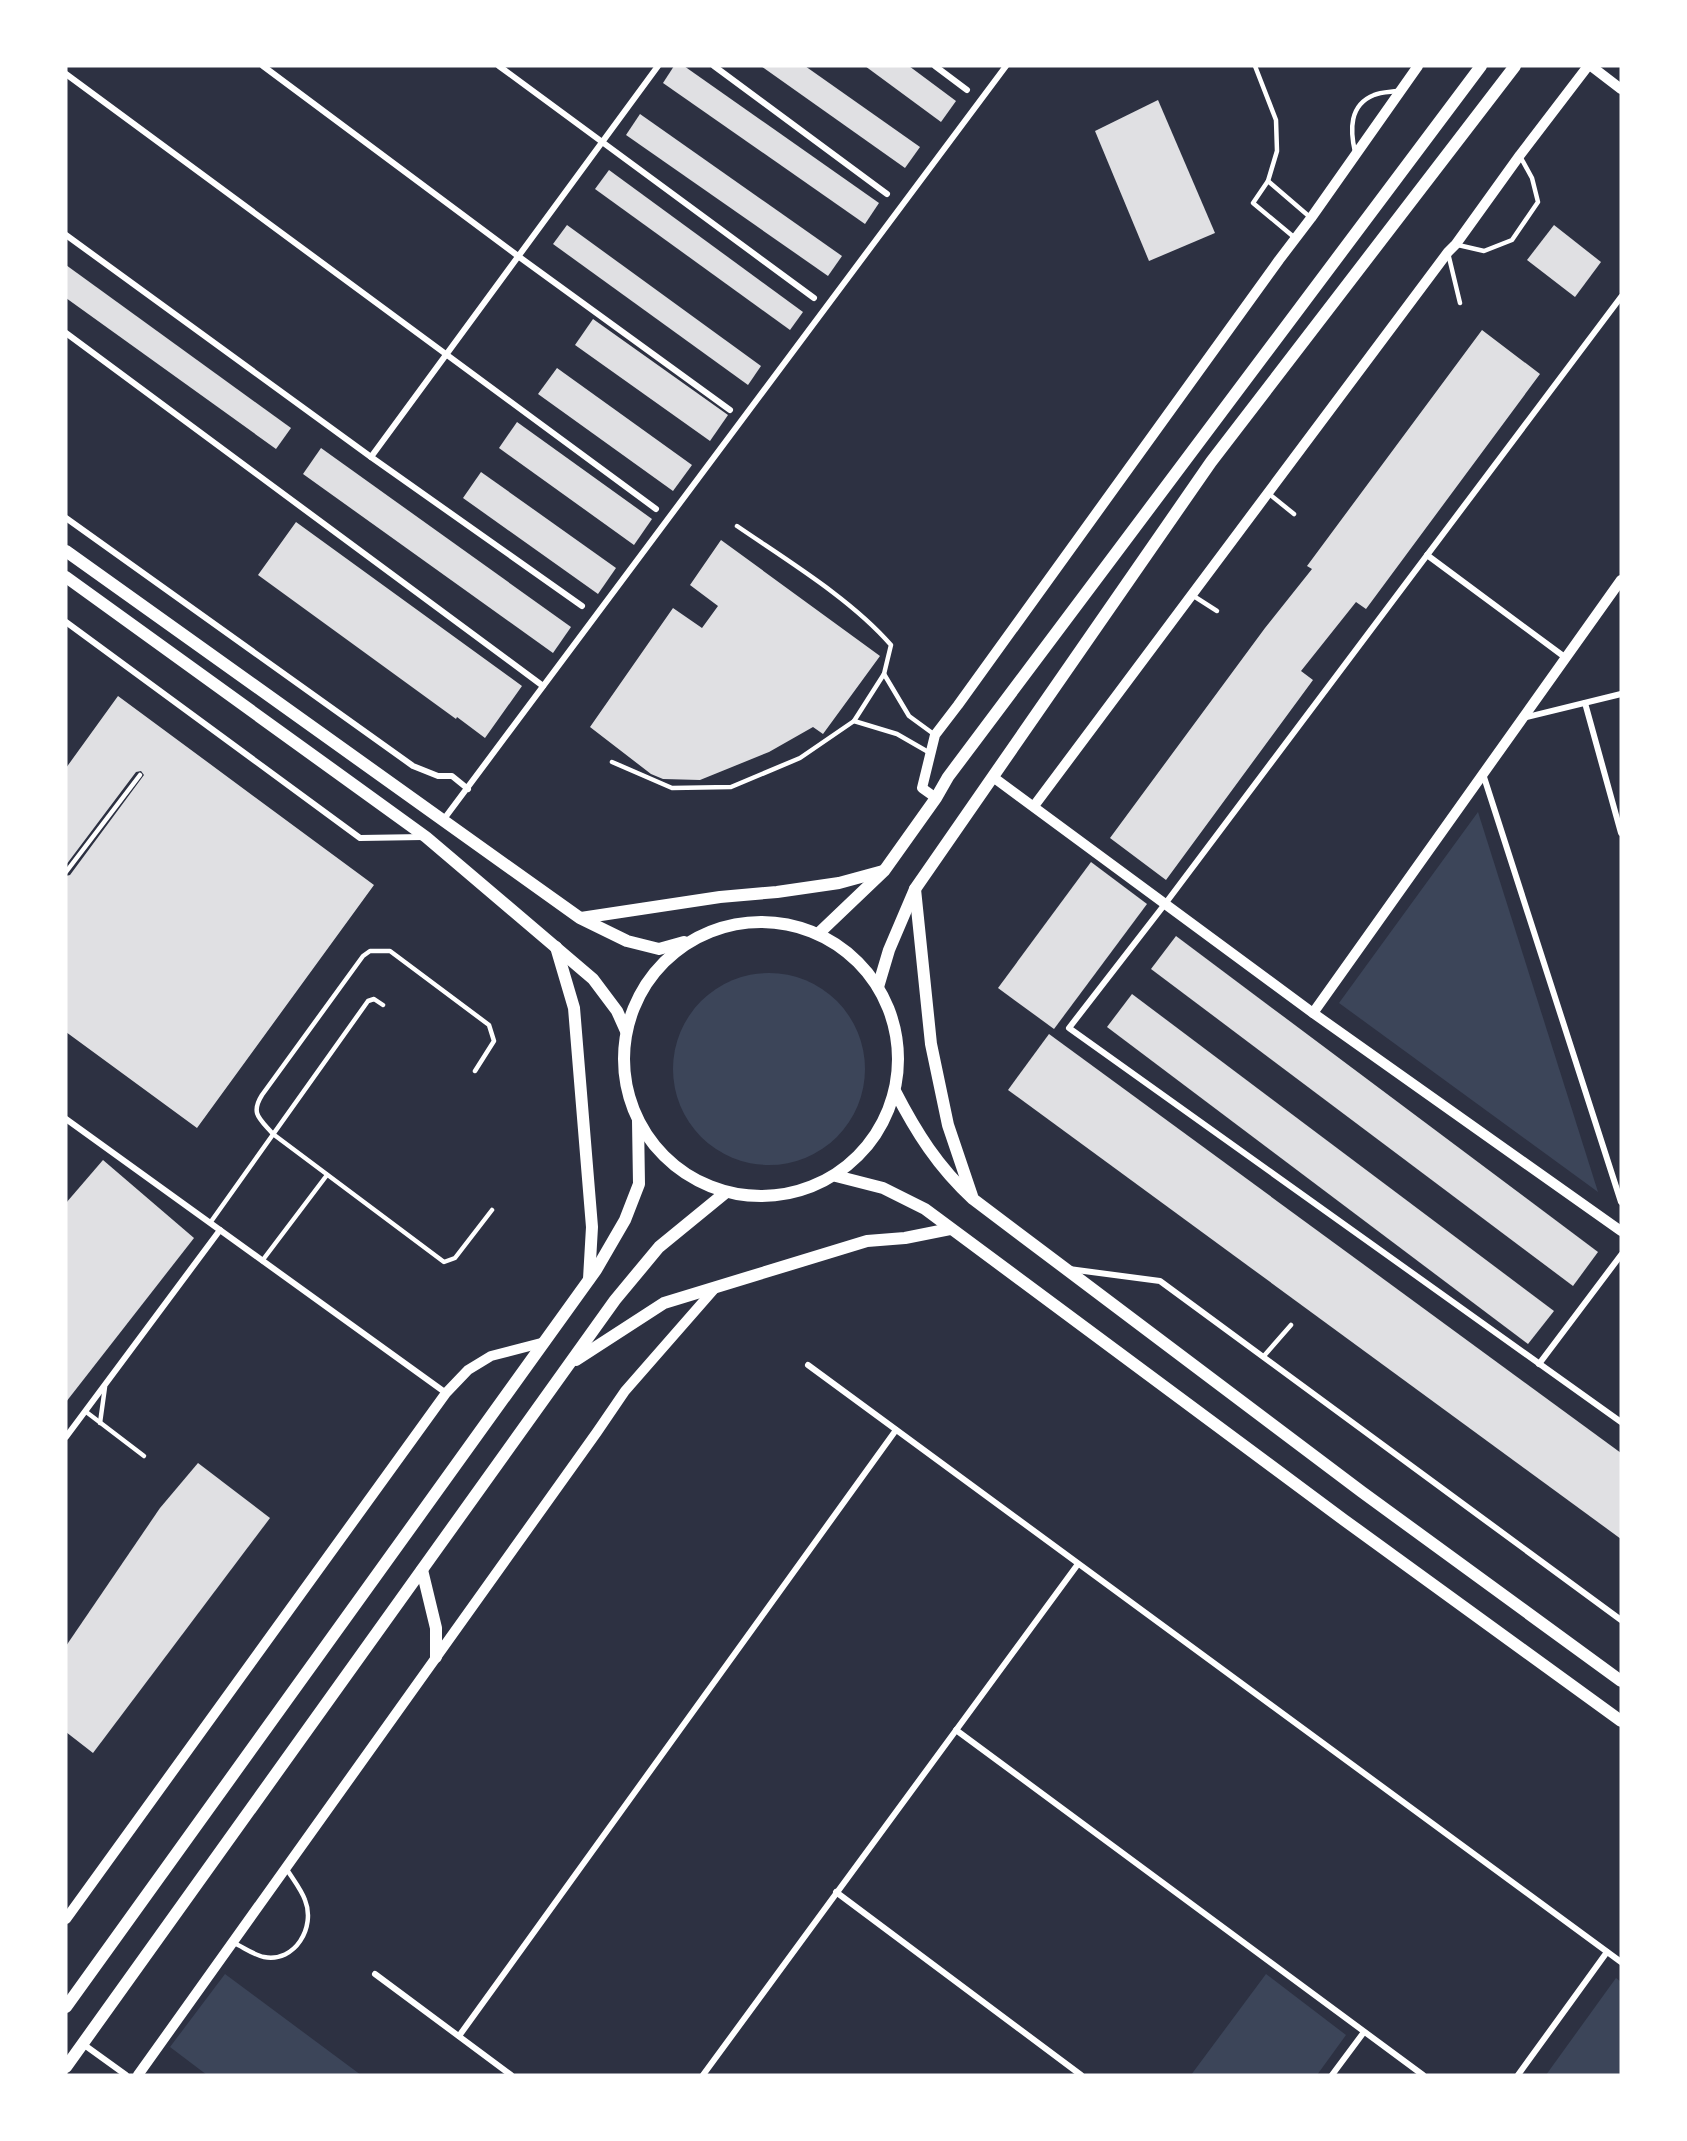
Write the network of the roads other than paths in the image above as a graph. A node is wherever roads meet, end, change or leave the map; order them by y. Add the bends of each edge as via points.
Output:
1 (263, 66) edge
2 (499, 66) edge
3 (658, 66) edge
4 (714, 66) edge
5 (935, 66) edge
6 (1006, 66) edge
7 (1255, 66) edge
8 (1418, 66) edge
9 (1481, 66) edge
10 (1515, 66) edge
11 (1590, 66) edge
12 (66, 74) edge
13 (1621, 89) edge
14 (967, 90) dead end
15 (1401, 90) junction
16 (603, 141) junction
17 (1356, 154) junction
18 (1520, 155) junction
19 (1268, 181) junction
20 (887, 194) dead end
21 (1311, 218) junction
22 (66, 235) edge
23 (1296, 238) junction
24 (1452, 248) junction
25 (518, 256) junction
26 (1621, 297) edge
27 (814, 298) dead end
28 (1460, 303) dead end
29 (66, 333) edge
30 (446, 355) junction
31 (730, 410) dead end
32 (371, 457) junction
33 (1268, 493) junction
34 (656, 509) dead end
35 (1294, 514) dead end
36 (66, 518) edge
37 (737, 526) dead end
38 (66, 551) edge
39 (1427, 555) junction
40 (66, 577) edge
41 (1621, 579) edge
42 (1192, 595) junction
43 (582, 606) dead end
44 (1216, 611) dead end
45 (66, 623) edge
46 (1566, 658) junction
47 (884, 674) junction
48 (543, 686) junction
49 (1621, 694) edge
50 (1585, 703) junction
51 (1522, 718) junction
52 (854, 721) junction
53 (935, 735) junction
54 (930, 753) junction
55 (612, 762) dead end
56 (1483, 774) junction
57 (140, 775) dead end
58 (993, 777) junction
59 (468, 789) junction
60 (936, 798) junction
61 (1034, 806) junction
62 (444, 819) junction
63 (1621, 833) edge
64 (426, 837) junction
65 (884, 871) junction
66 (66, 872) edge
67 (915, 889) junction
68 (1165, 904) junction
69 (580, 918) junction
70 (819, 933) junction
71 (689, 941) junction
72 (555, 946) junction
73 (878, 987) junction
74 (383, 1005) dead end
75 (1313, 1013) junction
76 (626, 1031) junction
77 (476, 1071) dead end
78 (896, 1091) junction
79 (66, 1119) edge
80 (638, 1121) junction
81 (273, 1134) junction
82 (327, 1175) junction
83 (836, 1176) junction
84 (725, 1193) junction
85 (973, 1199) junction
86 (1621, 1202) edge
87 (492, 1210) dead end
88 (210, 1223) junction
89 (950, 1229) junction
90 (220, 1230) junction
91 (1621, 1231) edge
92 (1621, 1255) edge
93 (262, 1261) junction
94 (1068, 1269) junction
95 (589, 1279) junction
96 (716, 1286) junction
97 (1291, 1325) dead end
98 (545, 1342) junction
99 (1263, 1357) junction
100 (1539, 1364) junction
101 (569, 1365) junction
102 (808, 1365) dead end
103 (105, 1384) junction
104 (446, 1393) junction
105 (85, 1411) junction
106 (1621, 1422) edge
107 (100, 1423) junction
108 (896, 1430) junction
109 (66, 1437) edge
110 (144, 1456) dead end
111 (1078, 1564) junction
112 (422, 1570) junction
113 (1621, 1620) edge
114 (436, 1657) junction
115 (1621, 1681) edge
116 (1621, 1721) edge
117 (956, 1730) junction
118 (286, 1868) junction
119 (836, 1892) junction
120 (66, 1919) edge
121 (232, 1943) junction
122 (1607, 1952) junction
123 (1621, 1962) edge
124 (375, 1974) dead end
125 (66, 2007) edge
126 (1364, 2032) junction
127 (459, 2036) junction
128 (83, 2043) junction
129 (66, 2067) edge
130 (126, 2075) edge
131 (138, 2075) edge
132 (511, 2075) edge
133 (704, 2075) edge
134 (1081, 2075) edge
135 (1332, 2075) edge
136 (1423, 2075) edge
137 (1518, 2075) edge

1 - 25 street
2 - 16 street
3 - 16 street
4 - 20 street
5 - 14 street
6 - 48 street
7 - 19 lane via 1276,120 1277,152
8 - 15 street
9 - 60 main road
10 - 58 main road via 1211,462
11 - 13 street
11 - 18 street
12 - 30 street
15 - 17 street
15 - 17 lane via 1373,95 1357,109 1351,131
16 - 25 street
16 - 27 street
17 - 21 street
18 - 24 street
18 - 24 lane via 1538,202 1512,240 1485,251
19 - 21 lane
19 - 23 lane via 1253,203
21 - 23 street
22 - 32 street
23 - 53 street
24 - 28 lane
24 - 33 street
25 - 30 street
25 - 31 street
26 - 39 street
29 - 48 street
30 - 32 street
30 - 34 street
32 - 43 street
33 - 35 lane
33 - 42 street
36 - 59 street via 413,766 438,776 453,776
37 - 47 lane via 813,578 877,629 891,645
38 - 62 main road
39 - 46 street
39 - 68 street
40 - 64 main road
41 - 46 street
42 - 44 lane
42 - 61 street
45 - 64 street via 360,838
46 - 51 street
47 - 52 lane
47 - 53 lane via 909,716
48 - 59 street
49 - 50 street
50 - 51 street
50 - 63 street
51 - 56 street
52 - 54 lane via 897,734
52 - 55 lane via 800,758 730,787 672,788
53 - 54 street
54 - 60 street via 922,788
56 - 75 street
56 - 86 street
57 - 66 lane
58 - 61 street
58 - 67 main road
59 - 62 street
60 - 65 main road
61 - 68 street
62 - 69 main road
64 - 72 main road
65 - 69 main road via 839,883
65 - 70 main road
67 - 73 main road
67 - 85 main road via 931,1044 948,1125
68 - 75 street
68 - 100 street via 1070,1028
69 - 71 main road via 627,941 659,949
70 - 71 main road via 786,923 753,921 720,927
70 - 73 main road via 862,965
71 - 76 main road via 660,965 638,995
72 - 76 main road via 593,979 617,1011
72 - 95 main road via 574,1008 592,1227
73 - 78 main road via 893,1020 899,1055
74 - 81 lane via 368,1000
75 - 91 street
76 - 80 main road via 623,1062 627,1092
77 - 81 lane via 494,1041 489,1025 390,951 370,951 256,1105 257,1116
78 - 83 main road via 883,1124 863,1153
78 - 85 main road via 919,1135
79 - 88 street
80 - 84 main road via 660,1153 689,1177
80 - 95 main road via 639,1184 625,1220
81 - 82 lane
81 - 88 lane
82 - 87 lane via 444,1262 455,1258
82 - 93 lane
83 - 84 main road via 801,1192 763,1198
83 - 89 main road via 883,1188 925,1209
84 - 101 main road via 658,1247
85 - 94 main road
88 - 90 street
89 - 96 main road via 867,1241
89 - 116 main road
90 - 93 street
90 - 103 street
92 - 100 street
93 - 104 street
94 - 99 street via 1160,1281
94 - 115 main road via 1362,1492
95 - 98 main road
96 - 101 main road via 664,1303
96 - 114 street via 625,1391
97 - 99 lane
98 - 104 street via 491,1356 468,1370
98 - 125 main road
99 - 113 street
100 - 106 street
101 - 112 main road
102 - 108 street
103 - 105 street
103 - 107 lane
104 - 120 street
105 - 107 lane
105 - 109 street
107 - 110 lane
108 - 111 street
108 - 127 street
111 - 117 street
111 - 122 street
112 - 114 main road via 436,1628
112 - 128 main road
114 - 118 street
117 - 119 street
117 - 126 street
118 - 121 street
118 - 121 lane via 305,1900 308,1916 307,1929 298,1944 283,1956 264,1957
119 - 133 street
119 - 134 street
121 - 131 street
122 - 123 street
122 - 137 street
124 - 127 street
126 - 135 street
126 - 136 street
127 - 132 street
128 - 129 main road
128 - 130 street

